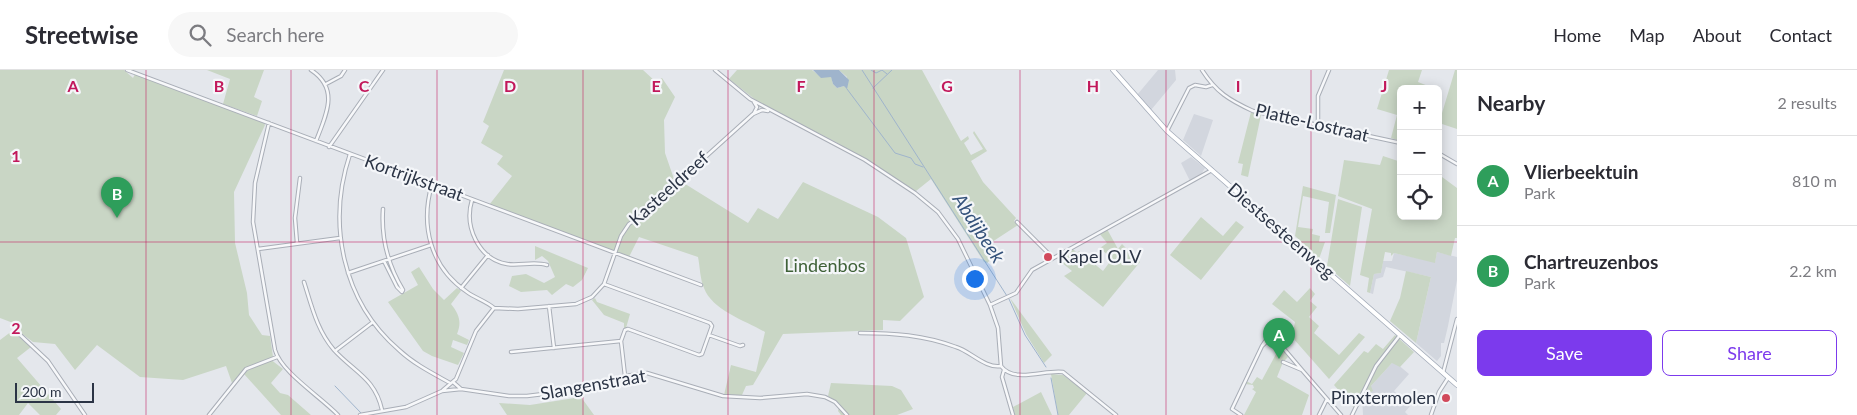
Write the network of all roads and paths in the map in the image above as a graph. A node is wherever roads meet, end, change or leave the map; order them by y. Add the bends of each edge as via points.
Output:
1 (127, 70) edge
2 (311, 70) edge
3 (345, 70) edge
4 (383, 70) edge
5 (715, 70) edge
6 (1113, 70) edge
7 (1202, 70) edge
8 (1329, 70) edge
9 (326, 84) junction
10 (1212, 85) junction
11 (759, 108) junction
12 (269, 123) junction
13 (1318, 124) junction
14 (1167, 131) junction
15 (316, 141) junction
16 (1397, 142) edge
17 (329, 146) junction
18 (350, 154) junction
19 (1442, 155) edge
20 (1457, 164) edge
21 (1212, 170) junction
22 (300, 178) dead end
23 (432, 184) junction
24 (472, 200) junction
25 (382, 209) dead end
26 (1017, 222) dead end
27 (340, 238) junction
28 (297, 244) junction
29 (431, 246) junction
30 (258, 249) junction
31 (615, 253) junction
32 (488, 255) junction
33 (1053, 258) junction
34 (389, 259) junction
35 (384, 261) junction
36 (546, 265) dead end
37 (348, 273) junction
38 (304, 282) dead end
39 (604, 284) junction
40 (702, 285) dead end
41 (461, 288) junction
42 (990, 305) junction
43 (549, 306) junction
44 (494, 308) junction
45 (1457, 319) edge
46 (373, 322) junction
47 (16, 331) dead end
48 (1270, 331) junction
49 (860, 332) dead end
50 (709, 335) junction
51 (1274, 335) junction
52 (1400, 335) junction
53 (621, 341) junction
54 (744, 345) dead end
55 (1262, 346) junction
56 (554, 348) junction
57 (1285, 350) dead end
58 (335, 351) junction
59 (511, 352) dead end
60 (1290, 356) junction
61 (277, 357) junction
62 (1001, 366) junction
63 (1004, 370) junction
64 (1302, 370) junction
65 (1443, 373) junction
66 (1307, 375) junction
67 (625, 376) junction
68 (1449, 378) junction
69 (1304, 380) dead end
70 (451, 383) junction
71 (1457, 385) edge
72 (461, 389) junction
73 (442, 391) junction
74 (1327, 399) junction
75 (382, 410) junction
76 (85, 415) edge
77 (209, 415) edge
78 (338, 415) edge
79 (360, 415) edge
80 (847, 415) edge
81 (1013, 415) edge
82 (1116, 415) edge
83 (1241, 415) edge
84 (1319, 415) edge
85 (1341, 415) edge
86 (1352, 415) edge
87 (1431, 415) edge

1 - 12 street, Kortrijkstraat
2 - 9 street
3 - 9 street
4 - 17 street
5 - 11 street
6 - 14 main road, Diestsesteenweg
7 - 10 street, Platte-Lostraat
8 - 13 street via 1318,96
9 - 15 street via 329,109
10 - 13 street, Platte-Lostraat via 1252,111
10 - 14 street via 1189,88
11 - 31 street, Kasteeldreef via 661,202 629,224
11 - 42 street via 857,155 929,204 958,239
12 - 15 street, Kortrijkstraat
12 - 30 street via 254,197 253,222
13 - 16 street, Platte-Lostraat
14 - 21 main road, Diestsesteenweg
15 - 17 street, Kortrijkstraat
17 - 18 street, Kortrijkstraat
18 - 23 street, Kortrijkstraat
18 - 27 street via 340,190
19 - 20 street
21 - 33 street
21 - 52 main road, Diestsesteenweg
22 - 28 street via 295,218
23 - 24 street, Kortrijkstraat
23 - 29 street via 426,216
24 - 31 street, Kortrijkstraat
24 - 32 street via 471,228 477,243
25 - 34 street
26 - 33 street
27 - 28 street
27 - 37 street
28 - 30 street
29 - 34 street
29 - 41 street via 446,273
30 - 61 street
31 - 39 street, Kasteeldreef
31 - 40 street, Kortrijkstraat
32 - 36 street via 505,264
32 - 41 street
33 - 42 street via 1029,272 1016,293
34 - 35 street
34 - 35 street via 402,292
35 - 37 street
37 - 46 street
38 - 58 street via 317,322
39 - 43 street, Kasteeldreef via 596,294 582,302
39 - 50 street via 710,323
41 - 44 street
42 - 62 street via 998,328
43 - 44 street, Kasteeldreef
43 - 56 street
44 - 70 street via 476,331 460,371
45 - 65 street
46 - 58 street
46 - 70 street via 412,361
47 - 76 street via 48,361
48 - 51 street
48 - 51 street via 1274,325 1277,326 1278,331
48 - 55 street
49 - 62 street via 912,335 956,346 994,366
50 - 53 street via 699,355 628,329 624,330
50 - 54 street
51 - 55 street
52 - 65 main road, Diestsesteenweg
52 - 86 street via 1376,366
53 - 56 street
53 - 67 street
55 - 83 street via 1232,409
56 - 59 street
57 - 60 street
58 - 75 street via 373,386
60 - 64 street
60 - 64 street via 1285,363
61 - 77 street via 246,369
61 - 78 street
62 - 63 street
63 - 81 street via 1002,377
63 - 82 street via 1027,374 1063,372
64 - 66 street
65 - 68 main road, Diestsesteenweg
66 - 69 street
66 - 74 street
67 - 72 street, Slangenstraat via 584,389 527,396
67 - 80 street, Slangenstraat via 652,374 698,390 736,397 814,395 835,402
68 - 71 main road, Diestsesteenweg
68 - 87 street via 1439,392
70 - 72 street
70 - 73 street
72 - 73 street, Slangenstraat
73 - 75 street, Slangenstraat via 406,407
74 - 84 street
74 - 85 street
75 - 79 street, Slangenstraat

